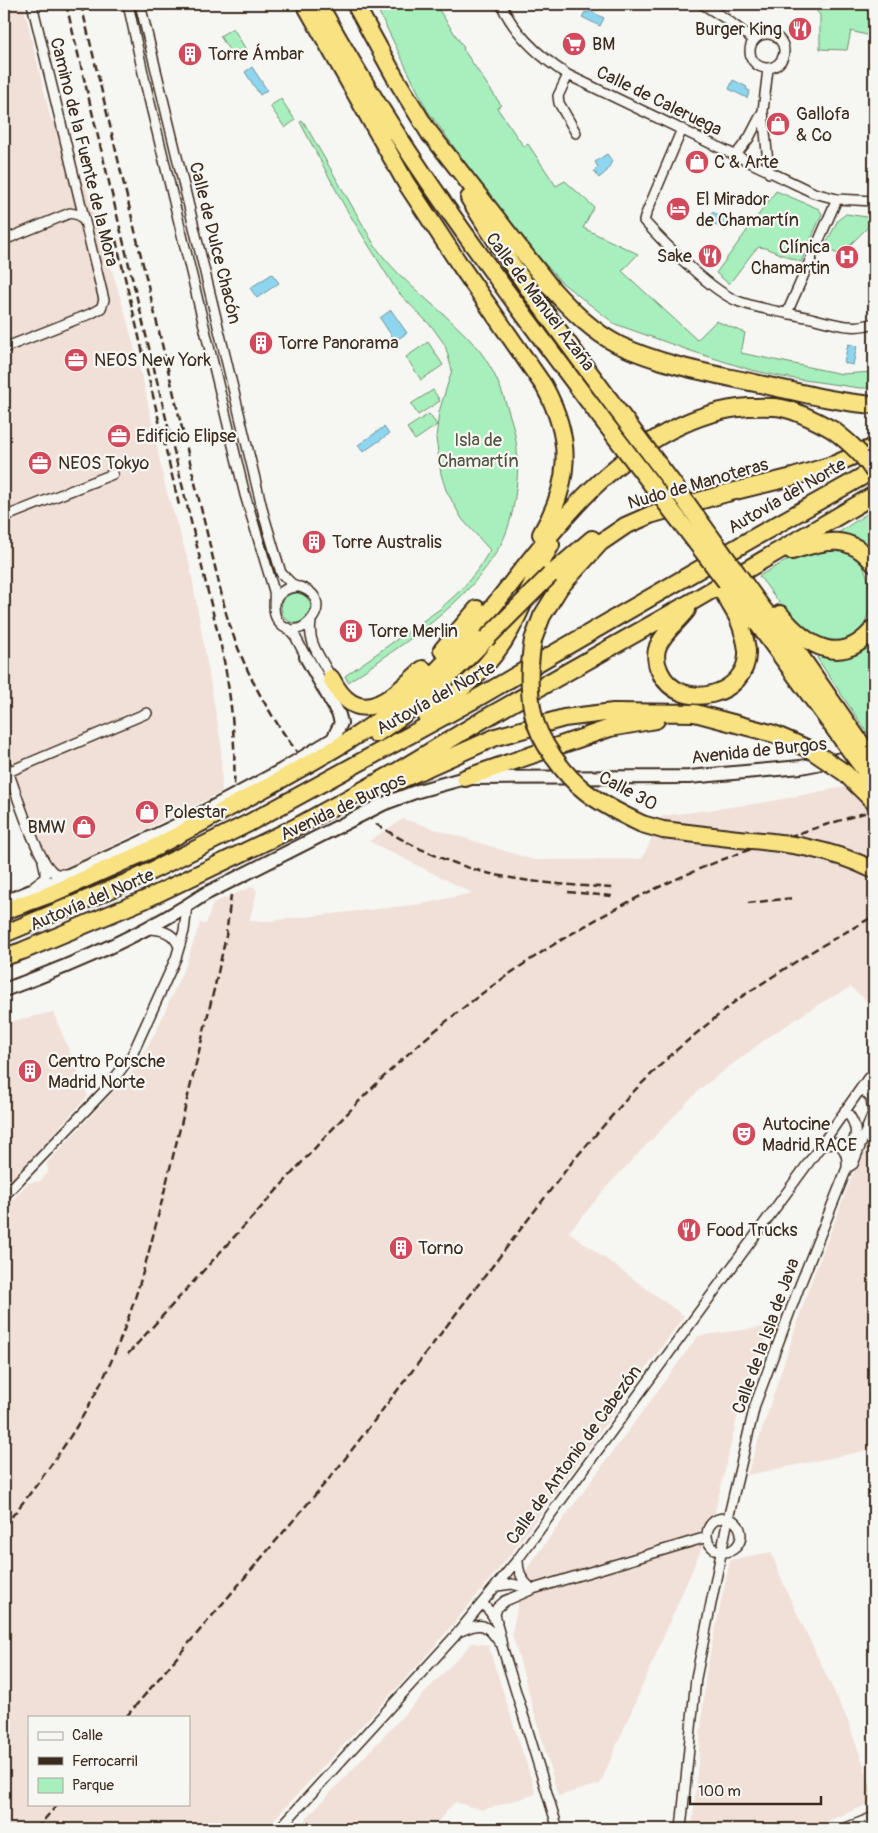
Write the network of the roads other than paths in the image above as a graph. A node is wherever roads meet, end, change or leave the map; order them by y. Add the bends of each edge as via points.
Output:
1 (32, 4) edge
2 (128, 4) edge
3 (140, 4) edge
4 (305, 4) edge
5 (319, 4) edge
6 (355, 4) edge
7 (501, 4) edge
8 (702, 4) edge
9 (754, 40) junction
10 (356, 67) junction
11 (768, 69) junction
12 (568, 75) junction
13 (163, 102) junction
14 (151, 106) junction
15 (763, 111) junction
16 (426, 128) junction
17 (682, 129) junction
18 (576, 133) dead end
19 (735, 156) junction
20 (769, 172) junction
21 (186, 191) junction
22 (173, 195) junction
23 (837, 199) junction
24 (874, 202) edge
25 (426, 212) junction
26 (86, 224) junction
27 (4, 240) edge
28 (210, 293) junction
29 (198, 296) junction
30 (787, 313) junction
31 (874, 323) edge
32 (4, 348) edge
33 (234, 392) junction
34 (222, 395) junction
35 (874, 405) edge
36 (870, 449) edge
37 (615, 469) junction
38 (874, 471) edge
39 (113, 474) dead end
40 (561, 490) junction
41 (258, 491) junction
42 (245, 495) junction
43 (874, 495) edge
44 (4, 517) edge
45 (625, 526) junction
46 (874, 564) edge
47 (754, 565) junction
48 (295, 587) junction
49 (501, 594) junction
50 (275, 601) junction
51 (693, 601) junction
52 (753, 608) junction
53 (310, 623) junction
54 (288, 628) junction
55 (874, 628) edge
56 (533, 640) joint
57 (306, 657) joint
58 (331, 678) joint
59 (147, 713) dead end
60 (723, 721) junction
61 (860, 746) edge
62 (4, 760) edge
63 (874, 762) edge
64 (353, 767) junction
65 (6, 769) edge
66 (465, 778) junction
67 (874, 783) edge
68 (269, 786) junction
69 (354, 795) junction
70 (874, 802) edge
71 (198, 815) junction
72 (148, 851) junction
73 (42, 856) junction
74 (874, 870) edge
75 (73, 874) junction
76 (10, 899) edge
77 (187, 906) junction
78 (4, 911) edge
79 (144, 929) junction
80 (4, 934) edge
81 (179, 946) junction
82 (4, 957) edge
83 (4, 990) edge
84 (868, 1078) dead end
85 (861, 1088) junction
86 (845, 1110) junction
87 (820, 1147) junction
88 (847, 1158) junction
89 (847, 1168) junction
90 (4, 1196) edge
91 (728, 1519) junction
92 (707, 1536) junction
93 (721, 1552) junction
94 (518, 1559) junction
95 (496, 1586) junction
96 (533, 1589) junction
97 (482, 1604) junction
98 (497, 1624) junction
99 (458, 1633) junction
100 (502, 1646) junction
101 (874, 1817) edge
102 (279, 1829) edge
103 (558, 1829) edge
104 (681, 1829) edge
105 (843, 1829) edge

1 - 26 street, Camino de la Fuente de la Mora
2 - 14 street, Calle de Dulce Chacón
3 - 13 street, Calle de Dulce Chacón
4 - 25 highway via 401,174
5 - 10 highway, Calle de Manuel Azaña
6 - 16 highway, Calle de Manuel Azaña
7 - 12 street, Calle de Caleruega via 524,39 544,60
8 - 9 street
9 - 11 street via 750,49 751,59
9 - 11 street via 763,34 774,36 782,44 784,55 778,65
10 - 25 highway via 362,90
10 - 52 highway, Calle de Manuel Azaña, bridge via 444,205 601,418 611,438 712,574
11 - 15 street, Calle de Caleruega
12 - 17 street, Calle de Caleruega
12 - 18 street, Calle de Caleruega via 558,96
13 - 14 street
13 - 21 street, Calle de Dulce Chacón
14 - 22 street, Calle de Dulce Chacón
15 - 19 street, Calle de Caleruega
15 - 20 street, Calle de Caleruega
16 - 35 highway via 552,289 602,335 669,363 846,402
16 - 52 highway, Calle de Manuel Azaña, bridge via 531,294 671,481
17 - 19 street, Calle de Caleruega
17 - 30 street via 644,221 708,283 738,302
19 - 20 street, Calle de Caleruega
20 - 23 street, Calle de Caleruega via 814,193
21 - 22 street
21 - 28 street, Calle de Dulce Chacón
22 - 29 street, Calle de Dulce Chacón
23 - 24 street, Calle de Caleruega
23 - 30 street
25 - 40 highway via 554,404 565,452
26 - 27 street via 79,215 70,213
26 - 32 street, Camino de la Fuente de la Mora via 104,300 101,308
28 - 29 street
28 - 33 street, Calle de Dulce Chacón
29 - 34 street, Calle de Dulce Chacón
30 - 31 street via 857,327
33 - 34 street
33 - 41 street, Calle de Dulce Chacón
34 - 42 street, Calle de Dulce Chacón
36 - 45 highway, Nudo de Manoteras via 826,467 650,515
37 - 38 highway, bridge via 650,442 686,422 718,410 758,407 781,408 833,430
37 - 49 highway via 572,508
37 - 64 highway via 553,541 511,629 482,669 444,703
38 - 64 highway, Autovía del Norte
39 - 44 street
40 - 49 highway via 549,520
40 - 58 highway via 527,545 473,613 436,656 401,688 376,706 359,706 341,694
41 - 42 street
41 - 48 street, Calle de Dulce Chacón via 278,566
42 - 50 street, Calle de Dulce Chacón
43 - 47 highway, Autovía del Norte
45 - 56 highway, Nudo de Manoteras via 600,544 560,587 548,603
45 - 72 highway, bridge via 613,526 596,536 550,575 520,602 462,665 398,720 250,805
46 - 47 highway via 854,546 830,541
47 - 51 highway, Autovía del Norte
48 - 50 street via 281,592
48 - 53 street via 305,589 314,600 316,609
49 - 68 highway via 456,651 398,706 336,749
50 - 54 street via 276,617
51 - 52 highway via 658,646 656,664 663,679 674,688 702,696 717,694 734,684 743,671 747,652 745,636
51 - 69 highway, Autovía del Norte
52 - 55 highway via 793,629 808,642 826,649 848,648
52 - 61 highway via 801,657
53 - 54 street via 300,629
53 - 58 street via 311,641
54 - 57 street
56 - 74 highway, Calle 30, bridge via 530,664 533,714 553,755 585,791 642,824 664,830 808,846
57 - 71 street via 339,715 341,723 333,739
59 - 65 street
60 - 66 highway via 656,720 610,728
60 - 69 highway via 695,713 675,712 613,712 564,718 496,737 369,794
60 - 70 highway, bridge via 774,734 811,750 845,773
61 - 63 highway, bridge
61 - 66 street, Avenida de Burgos via 862,755 801,767 707,776
61 - 67 highway, bridge
62 - 65 street
64 - 80 highway, Autovía del Norte via 250,823 133,880
65 - 73 street
66 - 77 street, Avenida de Burgos via 383,804
68 - 71 highway
68 - 72 highway
69 - 82 highway, Autovía del Norte via 144,900
71 - 75 street
72 - 78 highway
73 - 75 street via 53,872
73 - 76 street via 44,880
75 - 76 street
77 - 79 street, Avenida de Burgos
77 - 81 street
79 - 81 street via 171,934
79 - 83 street, Avenida de Burgos
81 - 90 street via 132,1055 108,1087
84 - 85 street, Calle de Antonio de Cabezón
85 - 86 street, Calle de Antonio de Cabezón
85 - 89 street, Calle de la Isla de Java via 871,1098 873,1113 853,1164
86 - 87 street, Calle de Antonio de Cabezón
86 - 88 street, Calle de la Isla de Java via 856,1131
87 - 88 street via 837,1144 846,1151
87 - 94 street, Calle de Antonio de Cabezón
88 - 89 street, Calle de la Isla de Java
89 - 91 street, Calle de la Isla de Java via 755,1406
91 - 92 street via 713,1522
91 - 93 street, Calle de la Isla de Java
91 - 93 street via 740,1528 740,1544 732,1551
92 - 93 street via 711,1547
92 - 96 street
93 - 104 street, Calle de la Isla de Java via 696,1678
94 - 95 street, Calle de Antonio de Cabezón
94 - 96 street via 521,1577
95 - 96 street via 512,1584
95 - 97 street, Calle de Antonio de Cabezón
96 - 98 street via 501,1604 495,1614
97 - 98 street
97 - 99 street, Calle de Antonio de Cabezón
98 - 100 street
99 - 100 street via 471,1626 482,1625
99 - 102 street, Calle de Antonio de Cabezón
100 - 103 street
101 - 105 street

